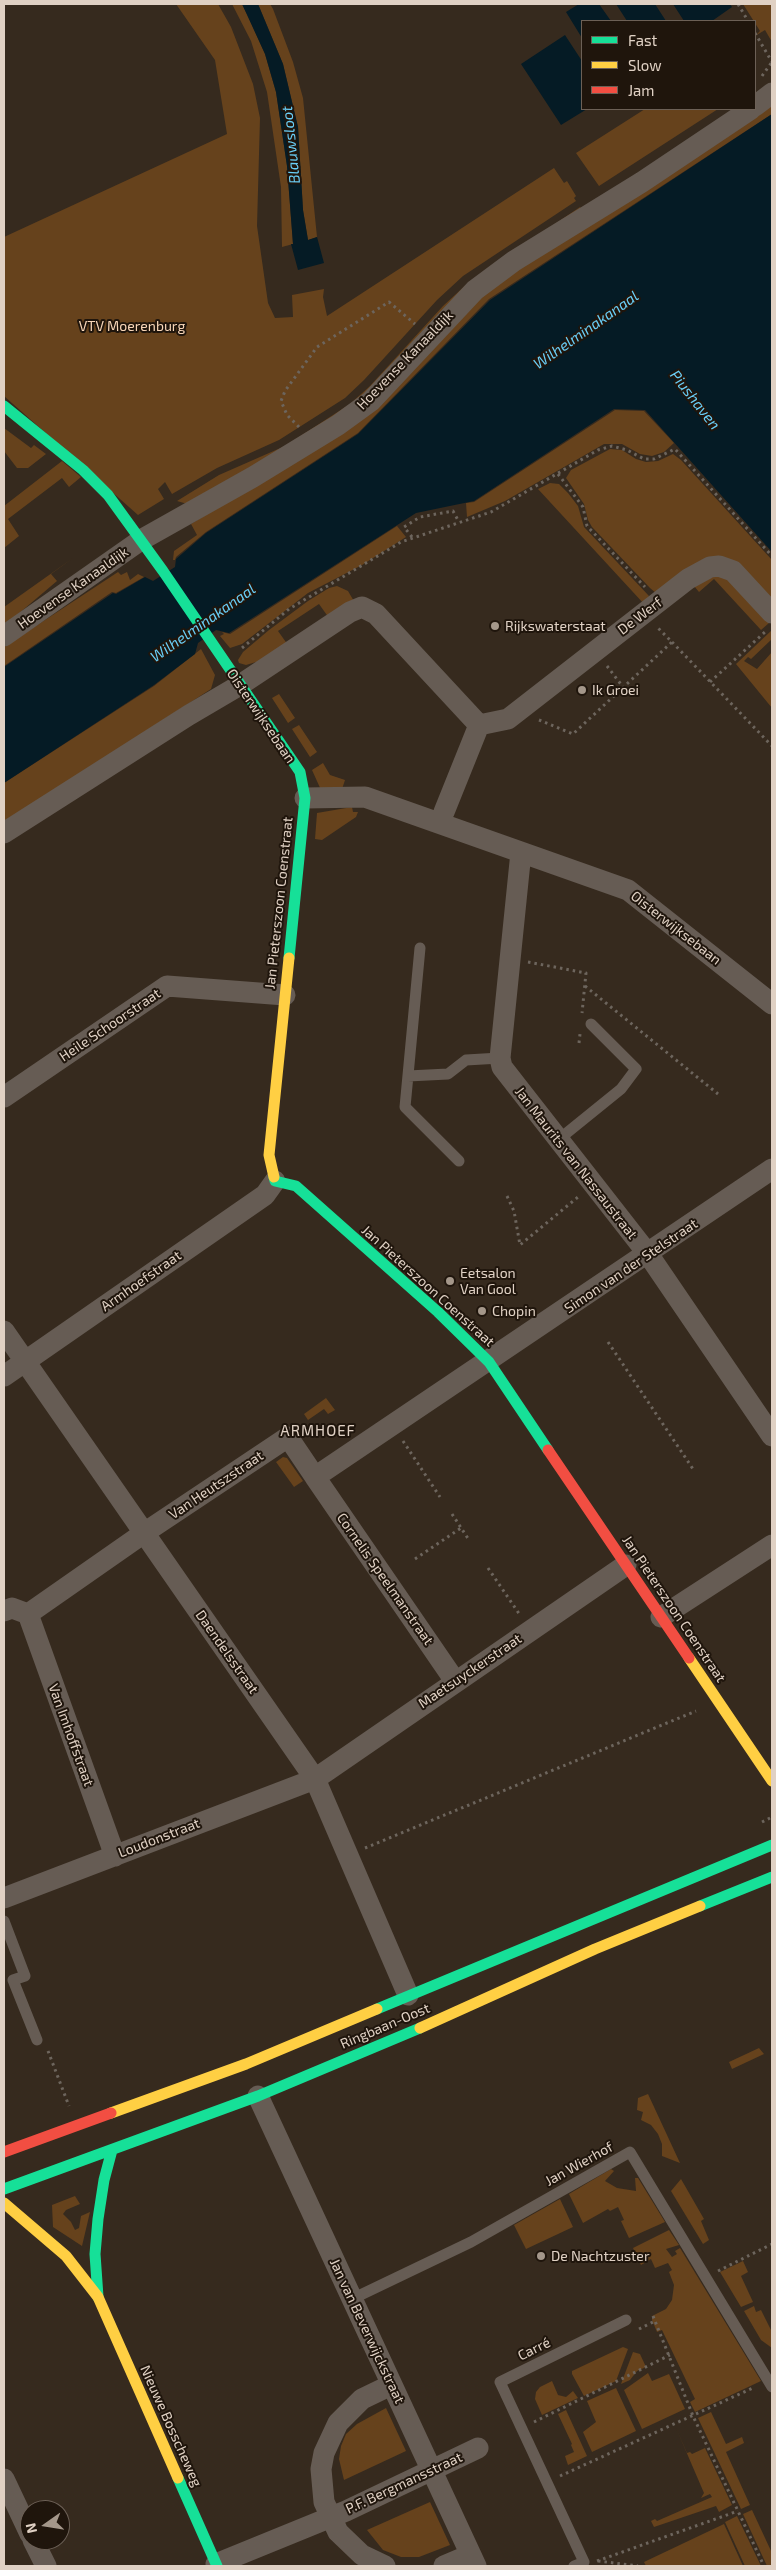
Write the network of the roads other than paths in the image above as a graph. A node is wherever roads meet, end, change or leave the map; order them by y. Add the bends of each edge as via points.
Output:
1 (772, 93) edge
2 (756, 105) edge
3 (749, 110) edge
4 (4, 406) edge
5 (141, 540) junction
6 (770, 622) edge
7 (4, 636) edge
8 (240, 686) junction
9 (479, 725) junction
10 (305, 798) junction
11 (444, 812) dead end
12 (4, 833) edge
13 (521, 852) junction
14 (420, 948) dead end
15 (285, 995) junction
16 (772, 1004) edge
17 (586, 1024) road end
18 (500, 1058) junction
19 (408, 1076) junction
20 (4, 1097) edge
21 (558, 1140) junction
22 (459, 1161) dead end
23 (772, 1169) edge
24 (274, 1181) junction
25 (648, 1254) junction
26 (4, 1331) edge
27 (25, 1362) junction
28 (489, 1362) junction
29 (4, 1376) edge
30 (772, 1436) edge
31 (315, 1477) junction
32 (144, 1532) junction
33 (772, 1544) edge
34 (626, 1565) junction
35 (4, 1611) edge
36 (28, 1614) junction
37 (661, 1616) junction
38 (455, 1680) junction
39 (315, 1779) junction
40 (772, 1781) edge
41 (772, 1845) edge
42 (114, 1856) junction
43 (772, 1877) edge
44 (4, 1898) edge
45 (4, 1921) edge
46 (408, 1995) junction
47 (37, 2040) road end
48 (258, 2096) junction
49 (112, 2150) junction
50 (4, 2152) edge
51 (4, 2189) edge
52 (4, 2203) edge
53 (98, 2297) junction
54 (352, 2300) junction
55 (626, 2320) dead end
56 (771, 2384) edge
57 (391, 2385) junction
58 (478, 2448) dead end
59 (432, 2470) junction
60 (4, 2479) edge
61 (20, 2513) edge
62 (329, 2517) junction
63 (38, 2550) edge
64 (473, 2561) edge
65 (579, 2564) edge
66 (216, 2565) edge
67 (46, 2566) edge
68 (385, 2566) edge
69 (444, 2566) edge

1 - 2 street
3 - 5 street, Hoevense Kanaaldijk via 642,182 514,261 475,290 371,400 338,425
4 - 5 street, Oisterwijksebaan via 90,476
5 - 7 street, Hoevense Kanaaldijk
5 - 8 street, Oisterwijksebaan
6 - 9 street, De Werf via 733,571 719,566 699,571 518,712 508,719
8 - 9 street via 362,607 376,614
8 - 10 street, Oisterwijksebaan via 300,772
8 - 12 street
9 - 11 street
10 - 13 street, Oisterwijksebaan via 365,797
10 - 15 street, Jan Pieterszoon Coenstraat
13 - 16 street, Oisterwijksebaan via 628,890
13 - 18 street
14 - 19 lane
15 - 20 street, Heile Schoorstraat via 167,986
15 - 24 street, Jan Pieterszoon Coenstraat via 269,1156
17 - 21 lane via 636,1069 621,1088
18 - 19 lane via 466,1060 448,1074
18 - 21 street, Jan Maurits van Nassaustraat via 507,1076
19 - 22 lane via 405,1107
21 - 25 street, Jan Maurits van Nassaustraat
23 - 25 street, Simon van der Stelstraat
24 - 27 street, Armhoefstraat via 265,1195
24 - 28 street, Jan Pieterszoon Coenstraat via 296,1186 438,1312
25 - 28 street, Simon van der Stelstraat
25 - 30 street, Jan Maurits van Nassaustraat
26 - 27 street, Daendelsstraat
27 - 29 street, Armhoefstraat
27 - 32 street, Daendelsstraat
28 - 31 street
28 - 34 street, Jan Pieterszoon Coenstraat
31 - 32 street, Van Heutszstraat via 288,1437
31 - 38 street, Cornelis Speelmanstraat
32 - 36 street, Van Heutszstraat
32 - 39 street, Daendelsstraat
33 - 37 street
34 - 37 street, Jan Pieterszoon Coenstraat
34 - 38 street, Maetsuyckerstraat
35 - 36 street via 12,1608
36 - 42 street, Van Imhoffstraat
37 - 40 street, Jan Pieterszoon Coenstraat
38 - 39 street, Maetsuyckerstraat
39 - 42 street, Loudonstraat
39 - 46 street, Daendelsstraat
41 - 46 street, Ringbaan-Oost
42 - 44 street, Loudonstraat
43 - 48 street, Ringbaan-Oost via 595,1949 416,2030
45 - 47 lane via 25,1976 13,1980
46 - 50 street, Ringbaan-Oost via 246,2064
48 - 49 street, Ringbaan-Oost
48 - 54 street, Jan van Beverwijckstraat
49 - 51 street, Ringbaan-Oost
49 - 53 street, Nieuwe Bosscheweg via 98,2219 95,2254
52 - 53 street, Nieuwe Bosscheweg via 66,2256
53 - 66 street, Nieuwe Bosscheweg
54 - 56 lane, Jan Wierhof via 471,2242 630,2152
54 - 57 street, Jan van Beverwijckstraat
55 - 65 lane, Carré via 500,2382
57 - 59 street, Jan van Beverwijckstraat
57 - 62 street, P.F. Bergmansstraat via 348,2410 329,2437 320,2469
58 - 59 street, P.F. Bergmansstraat
59 - 62 street, P.F. Bergmansstraat
59 - 64 street, Jan van Beverwijckstraat
60 - 61 street
62 - 66 street, P.F. Bergmansstraat
62 - 68 street, P.F. Bergmansstraat via 349,2545
63 - 67 street
64 - 69 street

